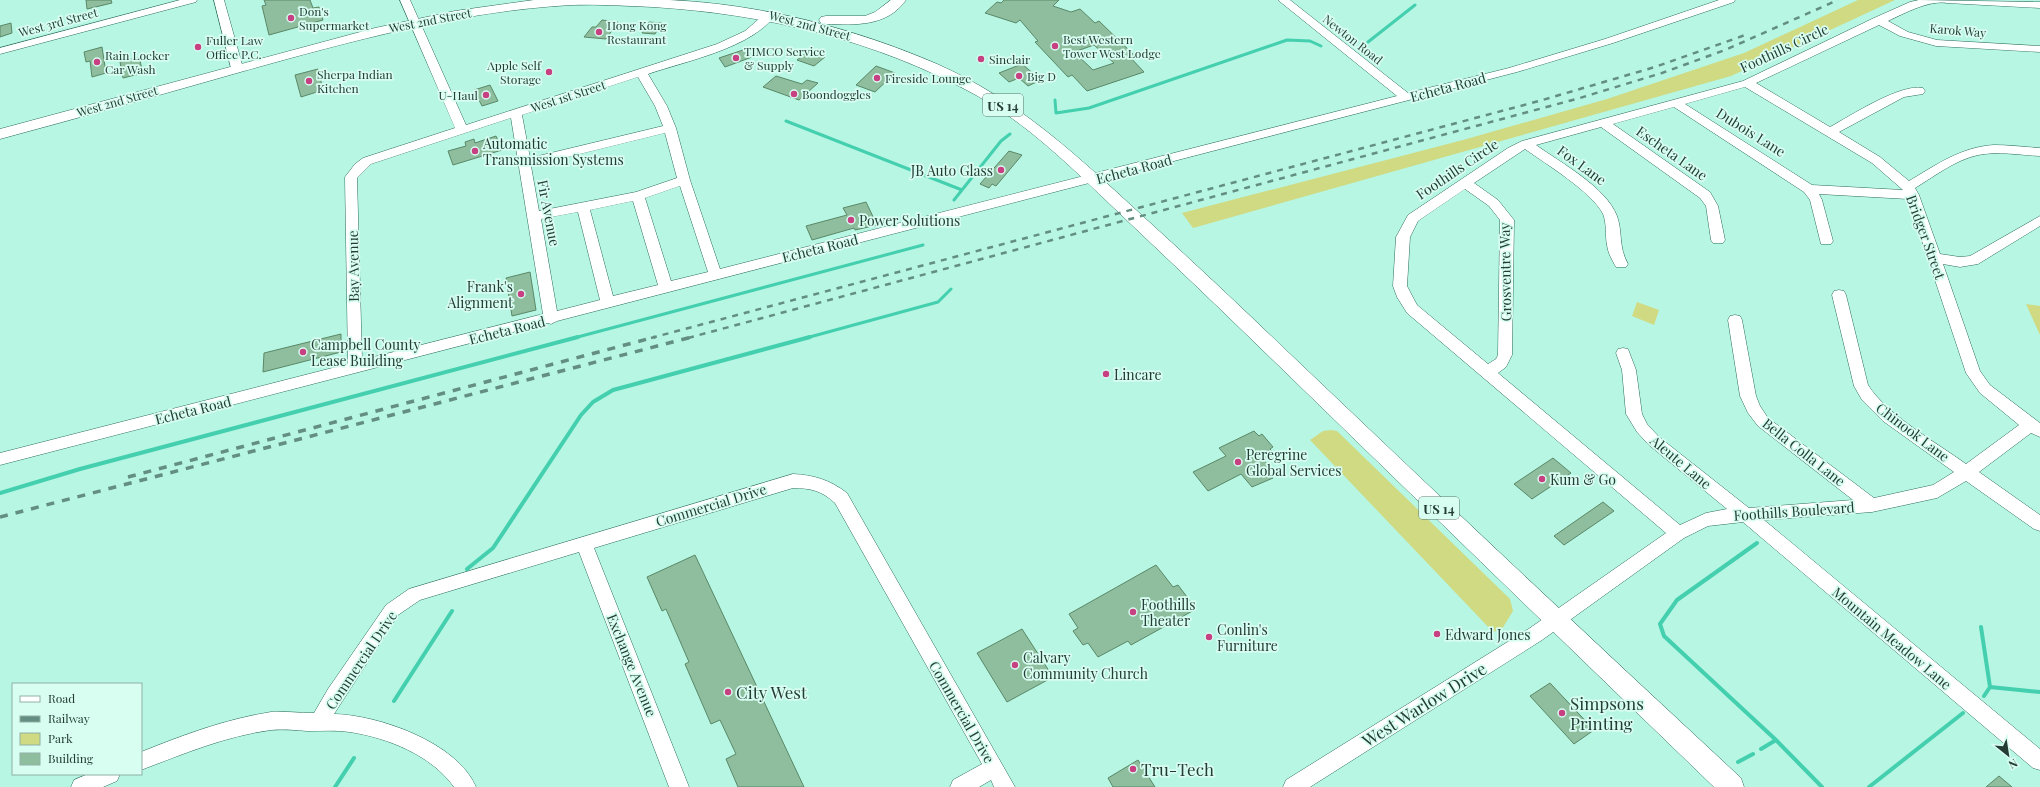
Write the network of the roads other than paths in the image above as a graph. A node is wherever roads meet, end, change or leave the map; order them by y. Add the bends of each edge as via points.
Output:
1 (192, 0) edge
2 (219, 0) edge
3 (405, 0) edge
4 (634, 0) edge
5 (899, 0) edge
6 (912, 0) edge
7 (1283, 0) edge
8 (1730, 0) edge
9 (1938, 0) edge
10 (1947, 0) edge
11 (1992, 1) edge
12 (2040, 5) edge
13 (771, 14) junction
14 (802, 20) junction
15 (1878, 20) junction
16 (414, 22) junction
17 (879, 33) junction
18 (2040, 49) edge
19 (0, 51) edge
20 (237, 68) junction
21 (644, 76) junction
22 (1747, 83) junction
23 (1919, 91) dead end
24 (1407, 98) junction
25 (1676, 103) junction
26 (517, 117) junction
27 (1603, 123) junction
28 (670, 128) junction
29 (462, 130) junction
30 (1828, 133) junction
31 (0, 134) edge
32 (1526, 144) junction
33 (2040, 152) edge
34 (524, 164) junction
35 (359, 167) joint
36 (1094, 179) junction
37 (684, 180) junction
38 (1465, 183) junction
39 (1808, 189) junction
40 (1910, 191) junction
41 (638, 196) junction
42 (583, 206) junction
43 (534, 216) junction
44 (2040, 220) edge
45 (1718, 240) dead end
46 (1826, 241) dead end
47 (1934, 258) junction
48 (1621, 264) dead end
49 (716, 276) junction
50 (666, 289) junction
51 (1839, 295) dead end
52 (608, 304) junction
53 (551, 319) junction
54 (1735, 320) dead end
55 (1623, 353) dead end
56 (355, 368) junction
57 (1487, 372) junction
58 (2035, 428) edge
59 (0, 459) edge
60 (1967, 472) junction
61 (1872, 505) junction
62 (1745, 514) junction
63 (2040, 524) edge
64 (1678, 534) junction
65 (584, 543) junction
66 (1555, 620) junction
67 (319, 722) junction
68 (142, 761) edge
69 (2040, 761) edge
70 (994, 768) junction
71 (108, 775) edge
72 (81, 787) edge
73 (466, 787) edge
74 (679, 787) edge
75 (960, 787) edge
76 (1005, 787) edge
77 (1292, 787) edge
78 (1732, 787) edge

1 - 19 street, West 3rd Street
2 - 20 street
3 - 16 street
4 - 13 main road, West 2nd Street via 708,5
4 - 16 main road, West 2nd Street via 541,3
5 - 14 main road via 880,16 864,21
6 - 17 main road
7 - 24 street, Newton Road
8 - 24 street, Echeta Road via 1545,61
9 - 15 street, Foothills Circle via 1914,4
10 - 11 street
11 - 12 street
13 - 14 main road, West 2nd Street
13 - 21 street via 750,35
14 - 17 main road, West 2nd Street
15 - 18 street, Karok Way via 1904,34 1936,43
15 - 22 street, Foothills Circle
16 - 20 main road, West 2nd Street
16 - 29 street
17 - 36 main road, US 14 via 932,67 996,101 1023,119
20 - 31 main road, West 2nd Street
21 - 26 street, West 1st Street
21 - 28 street
22 - 25 street, Foothills Circle
22 - 30 street, Bridger Street
23 - 30 street via 1901,94
24 - 36 street, Echeta Road
25 - 27 street, Foothills Circle
25 - 39 street, Dubois Lane
26 - 29 street, West 1st Street
26 - 34 street, Fir Avenue
27 - 32 street, Foothills Circle
27 - 45 street, Escheta Lane via 1705,195 1712,206
28 - 34 street
28 - 37 street
29 - 35 street, West 1st Street via 367,161
30 - 40 street, Bridger Street via 1876,160 1895,174
32 - 38 street, Foothills Circle
32 - 48 street, Fox Lane via 1601,199 1610,216 1614,252
33 - 40 street via 1997,149 1964,155
34 - 43 street, Fir Avenue
35 - 56 street, Bay Avenue via 351,177
36 - 49 street, Echeta Road
36 - 66 main road, US 14
37 - 41 street
37 - 49 street
38 - 57 street, Grosventre Way via 1500,208 1507,220 1505,355 1501,363
38 - 57 street, Foothills Circle via 1413,218 1407,226 1403,237 1400,286 1412,309
39 - 40 street, Dubois Lane
39 - 46 street, Dubois Lane via 1816,200
40 - 47 street, Bridger Street
41 - 42 street
41 - 50 street
42 - 43 street
42 - 52 street
43 - 53 street, Fir Avenue
44 - 47 street via 1973,262
47 - 58 street, Bridger Street via 1973,373 1985,388
49 - 50 street, Echeta Road
50 - 52 street, Echeta Road
51 - 60 street, Chinook Lane via 1861,386 1867,396 1888,417
52 - 53 street, Echeta Road
53 - 56 street, Echeta Road
54 - 61 street, Bella Colla Lane via 1748,396 1753,409 1763,422
55 - 62 street, Aleute Lane via 1629,370 1634,414 1642,428 1654,441
56 - 59 street, Echeta Road
57 - 64 street, Foothills Circle
58 - 60 street, Foothills Boulevard
60 - 61 street, Foothills Boulevard via 1936,491
60 - 63 street, Chinook Lane
61 - 62 street, Foothills Boulevard
62 - 64 street, Foothills Boulevard via 1706,520
62 - 69 street, Mountain Meadow Lane
64 - 66 street, Foothills Boulevard
65 - 67 street, Commercial Drive via 415,594 392,610 334,695
65 - 70 street, Commercial Drive via 793,480 813,481 829,488 841,498
65 - 74 street, Exchange Avenue
66 - 77 street, West Warlow Drive
66 - 78 main road, US 14
67 - 68 street via 272,721 233,729
67 - 73 street via 349,724 382,731 430,751 455,772
70 - 75 street
70 - 76 street, Commercial Drive
71 - 72 street

